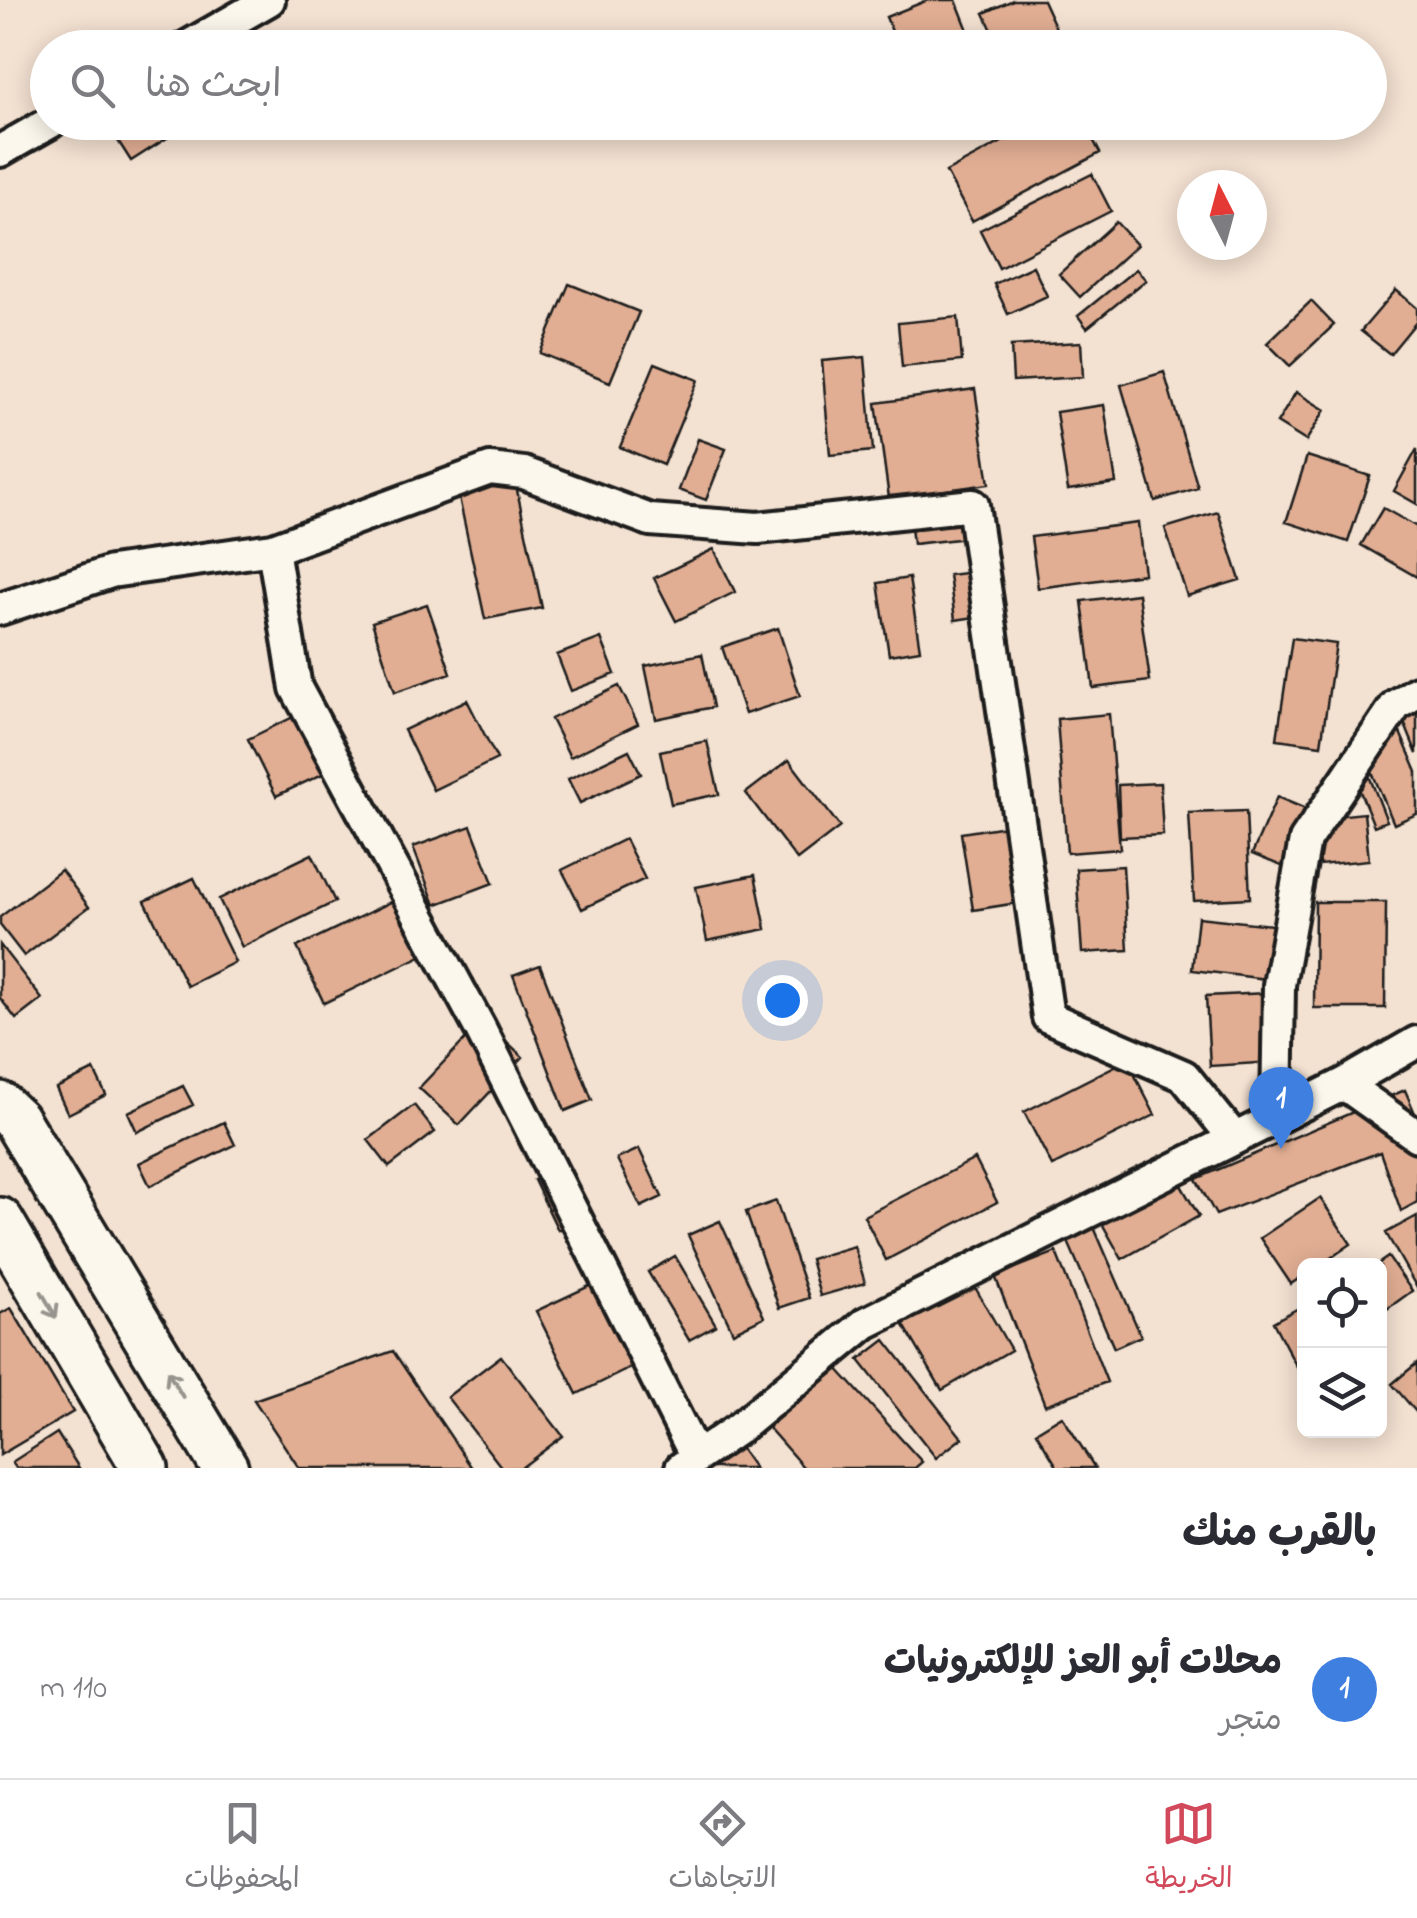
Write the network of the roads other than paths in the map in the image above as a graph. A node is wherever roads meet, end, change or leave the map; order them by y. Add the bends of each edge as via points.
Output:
1 (269, 0) edge
2 (216, 30) edge
3 (30, 134) edge
4 (0, 151) edge
5 (274, 548) junction
6 (0, 609) edge
7 (1417, 692) edge
8 (1417, 1042) edge
9 (1344, 1084) junction
10 (0, 1105) edge
11 (1277, 1117) junction
12 (1417, 1136) edge
13 (1234, 1138) junction
14 (0, 1221) edge
15 (689, 1463) edge
16 (145, 1468) edge
17 (225, 1468) edge

1 - 2 street
3 - 4 street
5 - 6 street via 111,572
5 - 13 street via 490,469 524,473 668,522 758,528 972,505 1048,1017 1184,1076
5 - 15 street via 296,688 480,1028
7 - 11 street via 1396,704 1305,840 1279,985
8 - 9 street
9 - 11 street
9 - 12 street
17 -> 10 street via 16,1120
11 - 13 street
13 - 15 street via 866,1323
14 -> 16 street

